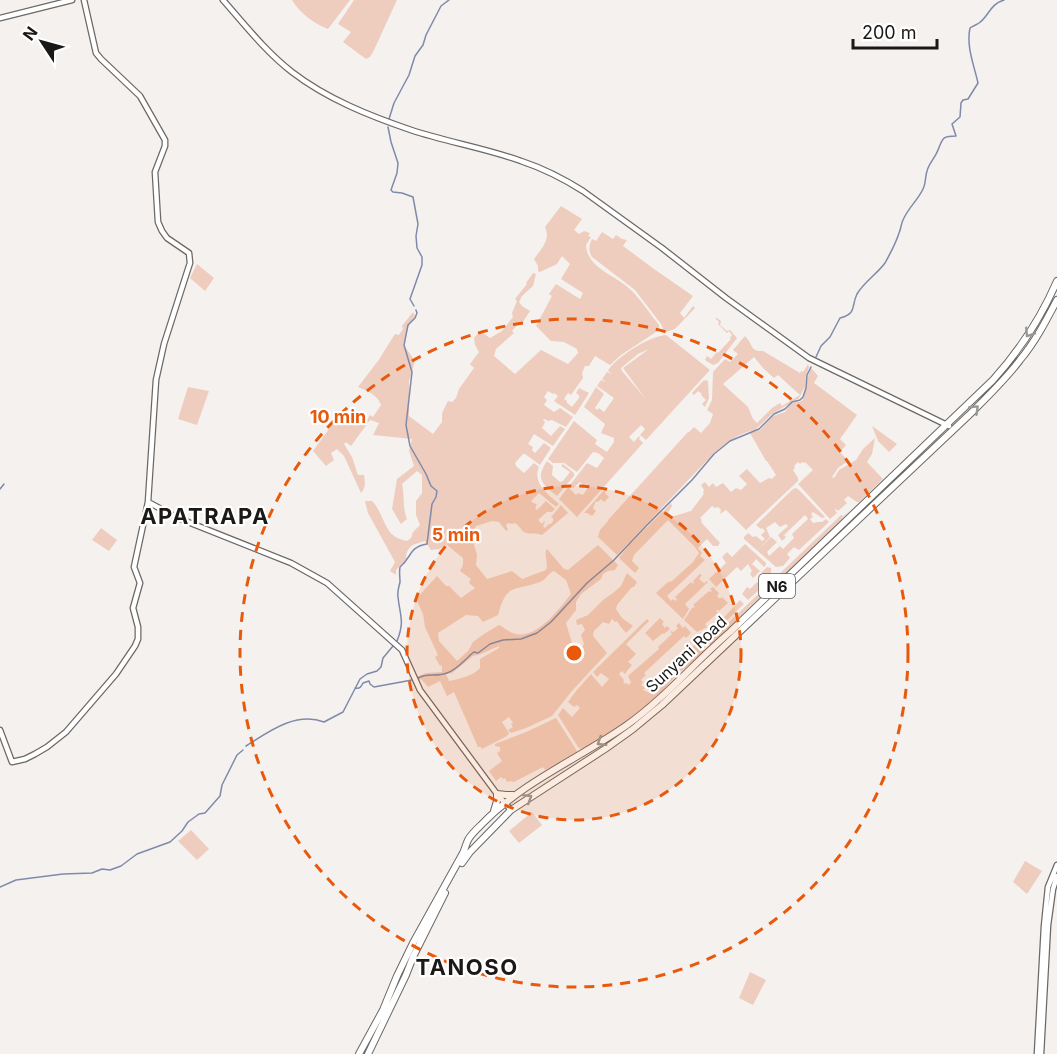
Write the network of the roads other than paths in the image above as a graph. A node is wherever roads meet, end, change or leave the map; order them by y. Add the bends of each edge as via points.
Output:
1 (72, 0) edge
2 (84, 0) edge
3 (223, 0) edge
4 (0, 18) edge
5 (1057, 281) edge
6 (1057, 300) edge
7 (947, 425) junction
8 (954, 429) junction
9 (148, 502) junction
10 (774, 590) junction
11 (783, 590) junction
12 (0, 730) edge
13 (497, 794) junction
14 (515, 795) junction
15 (505, 803) junction
16 (511, 810) junction
17 (494, 812) junction
18 (1057, 865) edge
19 (1057, 876) edge
20 (1042, 995) junction
21 (359, 1054) edge
22 (368, 1054) edge
23 (1039, 1054) edge

1 - 4 street
2 - 9 street via 96,53 140,96 165,140 155,172 158,222 164,235 189,253 190,258 156,380
3 - 7 street via 284,65 327,95 410,130 521,160 570,183 809,358
5 -> 7 main road, Sunyani Road / N6 via 1012,359
8 -> 6 main road, N6 via 1022,359
7 - 8 street
7 - 10 main road, Sunyani Road / N6
8 - 11 main road, N6
9 - 12 street via 134,567 140,583 133,608 138,633 128,657 66,732 35,754 12,762
9 - 13 street via 291,563 327,583 402,650 420,690
10 - 11 main road
10 -> 14 main road, Sunyani Road / N6 via 627,725
16 -> 11 main road, N6 via 633,729
13 - 14 main road
13 - 15 street
13 - 17 main road
14 - 15 main road, Sunyani Road / N6
15 - 16 street
15 - 17 main road, Sunyani Road / N6
16 - 22 main road, N6 via 470,852 442,897
17 - 21 main road, Sunyani Road / N6 via 468,839
18 - 20 street via 1047,892
19 - 20 street via 1049,914
20 - 23 street

